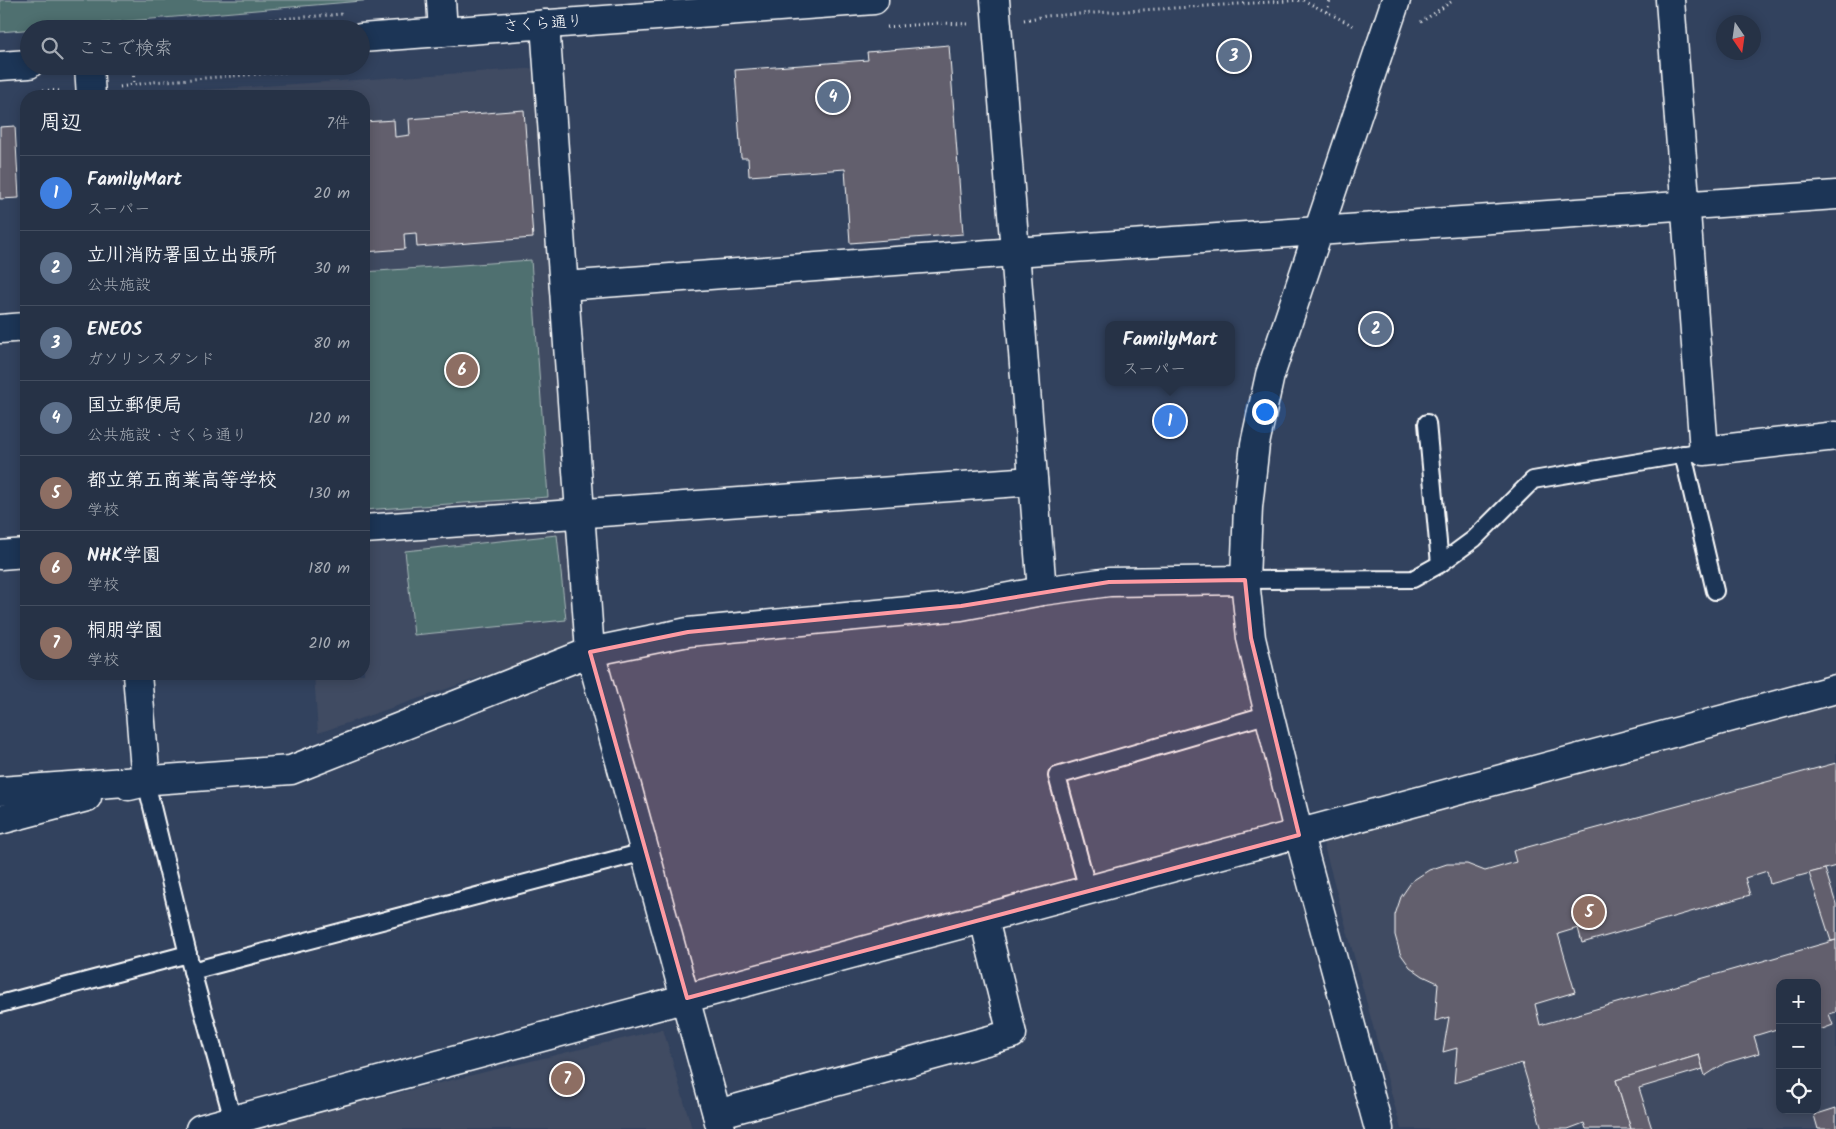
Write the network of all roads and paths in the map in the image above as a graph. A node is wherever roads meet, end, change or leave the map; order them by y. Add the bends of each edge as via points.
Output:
1 (441, 0) edge
2 (874, 0) edge
3 (995, 0) edge
4 (1330, 0) edge
5 (1396, 0) edge
6 (1454, 0) edge
7 (1670, 0) edge
8 (1327, 12) junction
9 (347, 14) dead end
10 (269, 20) edge
11 (1016, 22) dead end
12 (545, 24) junction
13 (1358, 27) dead end
14 (1412, 27) dead end
15 (443, 32) junction
16 (370, 37) edge
17 (20, 65) edge
18 (0, 66) edge
19 (93, 75) edge
20 (133, 75) edge
21 (260, 75) edge
22 (134, 85) junction
23 (100, 90) edge
24 (110, 90) edge
25 (1836, 195) edge
26 (1686, 206) junction
27 (1319, 232) junction
28 (1015, 252) junction
29 (564, 286) junction
30 (20, 327) edge
31 (0, 329) edge
32 (1427, 423) dead end
33 (1836, 436) edge
34 (1694, 452) junction
35 (1033, 481) junction
36 (580, 513) junction
37 (370, 529) edge
38 (20, 553) edge
39 (0, 555) edge
40 (1440, 564) junction
41 (1245, 580) junction
42 (1042, 591) junction
43 (1714, 591) dead end
44 (590, 652) junction
45 (138, 680) edge
46 (1836, 688) edge
47 (1269, 714) junction
48 (146, 782) junction
49 (0, 791) edge
50 (0, 820) edge
51 (1299, 835) junction
52 (644, 852) junction
53 (1088, 890) junction
54 (984, 919) junction
55 (188, 954) junction
56 (192, 971) junction
57 (687, 998) junction
58 (0, 1004) edge
59 (233, 1120) junction
60 (719, 1121) edge
61 (200, 1129) edge
62 (1378, 1129) edge

1 - 15 street
2 - 12 street, さくら通り
3 - 28 street
4 - 8 path
5 - 27 street
6 - 14 path
7 - 26 street
8 - 11 path via 1303,0 1046,16
8 - 13 path
9 - 10 path
12 - 15 street, さくら通り
12 - 29 street
15 - 16 street, さくら通り
17 - 18 street
19 - 23 street
20 - 22 path
21 - 22 path
22 - 24 path
25 - 26 street
26 - 27 street
26 - 34 street
27 - 28 street
27 - 41 street via 1270,376 1255,444
28 - 29 street
28 - 35 street
29 - 36 street
30 - 31 street
32 - 40 lane
33 - 34 street
34 - 40 lane via 1533,480 1474,539
34 - 43 lane
35 - 36 street
35 - 42 street
36 - 37 street
36 - 44 street
38 - 39 street
40 - 41 lane via 1413,578
41 - 42 street via 1109,582
41 - 47 street via 1251,638
42 - 44 street via 961,606 688,632
44 - 48 street via 291,770
44 - 52 street
45 - 48 street
46 - 51 street
47 - 51 street
47 - 53 lane via 1057,776
48 - 49 street
48 - 50 street
48 - 55 lane
51 - 53 street
51 - 62 street
52 - 56 lane
52 - 57 street
53 - 54 street
54 - 57 street
54 - 60 street via 1012,1034
55 - 56 lane
55 - 58 lane
56 - 59 lane
57 - 59 street
57 - 60 street
59 - 61 street

